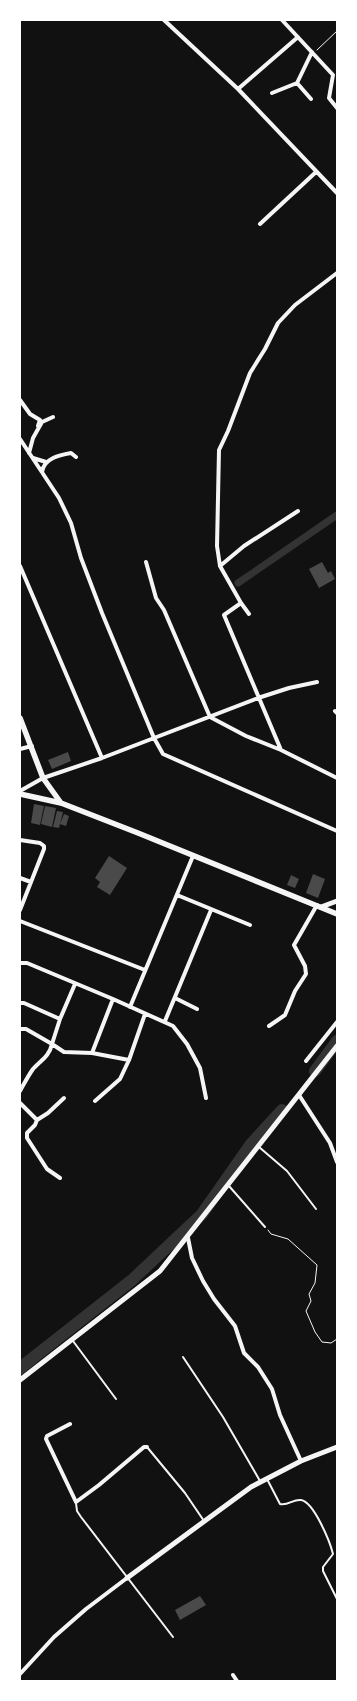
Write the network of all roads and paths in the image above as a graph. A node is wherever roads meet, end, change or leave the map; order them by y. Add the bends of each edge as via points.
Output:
1 (164, 20) edge
2 (282, 20) edge
3 (337, 31) edge
4 (298, 37) junction
5 (314, 51) junction
6 (297, 83) junction
7 (238, 89) junction
8 (272, 93) dead end
9 (310, 99) dead end
10 (337, 108) edge
11 (316, 172) junction
12 (337, 185) edge
13 (333, 189) junction
14 (337, 193) edge
15 (260, 224) dead end
16 (337, 273) edge
17 (20, 400) edge
18 (52, 417) dead end
19 (38, 431) junction
20 (20, 439) edge
21 (29, 453) junction
22 (76, 457) dead end
23 (33, 458) junction
24 (46, 462) junction
25 (42, 472) junction
26 (298, 511) dead end
27 (146, 562) dead end
28 (20, 566) edge
29 (220, 566) junction
30 (241, 603) junction
31 (249, 614) dead end
32 (317, 682) dead end
33 (258, 698) junction
34 (210, 717) junction
35 (20, 718) edge
36 (154, 738) junction
37 (32, 746) junction
38 (20, 749) edge
39 (280, 750) junction
40 (102, 758) junction
41 (43, 778) junction
42 (337, 778) edge
43 (20, 791) edge
44 (20, 794) edge
45 (61, 804) junction
46 (337, 831) edge
47 (20, 840) edge
48 (193, 856) junction
49 (20, 878) edge
50 (31, 882) junction
51 (177, 895) junction
52 (337, 901) edge
53 (319, 906) junction
54 (20, 910) edge
55 (211, 910) junction
56 (337, 914) edge
57 (20, 921) edge
58 (250, 925) dead end
59 (20, 963) edge
60 (145, 970) junction
61 (75, 984) junction
62 (175, 998) junction
63 (113, 999) junction
64 (20, 1003) edge
65 (130, 1007) junction
66 (197, 1009) dead end
67 (145, 1014) junction
68 (60, 1019) junction
69 (165, 1021) junction
70 (337, 1022) edge
71 (269, 1026) dead end
72 (20, 1029) edge
73 (52, 1044) junction
74 (336, 1049) edge
75 (92, 1053) junction
76 (129, 1060) junction
77 (306, 1060) dead end
78 (20, 1091) edge
79 (299, 1095) junction
80 (64, 1098) dead end
81 (206, 1098) dead end
82 (95, 1101) dead end
83 (20, 1103) edge
84 (37, 1120) junction
85 (258, 1146) junction
86 (337, 1162) edge
87 (60, 1178) dead end
88 (229, 1186) junction
89 (316, 1209) dead end
90 (265, 1227) joint
91 (188, 1238) junction
92 (337, 1339) edge
93 (72, 1340) junction
94 (183, 1357) dead end
95 (20, 1380) edge
96 (116, 1399) dead end
97 (70, 1424) dead end
98 (147, 1447) joint
99 (337, 1447) edge
100 (301, 1461) junction
101 (266, 1478) junction
102 (260, 1481) junction
103 (76, 1502) junction
104 (204, 1521) junction
105 (127, 1578) junction
106 (337, 1599) edge
107 (173, 1637) dead end
108 (20, 1674) edge
109 (233, 1674) dead end
110 (237, 1681) edge

1 - 7 street
2 - 4 street
3 - 5 path
4 - 5 street
4 - 7 street
5 - 6 street
5 - 10 street via 334,75 329,98
6 - 8 street
6 - 9 street
7 - 11 street
11 - 13 street
11 - 15 street
12 - 13 street
13 - 14 street
16 - 29 street via 295,305 278,323 250,373 221,444 217,524
17 - 19 street via 30,414 40,420
18 - 19 street via 42,422
19 - 21 street
20 - 21 street
21 - 23 street
22 - 24 street via 71,453 62,454
23 - 24 street
23 - 25 street
24 - 25 street
25 - 36 street via 71,523 102,613
26 - 29 street via 244,546
27 - 34 street via 156,598 164,610
28 - 40 street
29 - 30 street
30 - 31 street
30 - 33 street via 224,615
32 - 33 street
33 - 34 street
33 - 39 street
34 - 36 street
34 - 39 street
35 - 37 main road
36 - 40 street
36 - 46 street via 163,754
37 - 38 street
37 - 41 main road
39 - 42 street
40 - 41 street
41 - 43 street
41 - 45 main road
44 - 45 main road
45 - 48 main road
47 - 50 street via 44,846
48 - 51 street
48 - 53 main road
49 - 50 street
50 - 54 street
51 - 55 street
51 - 60 street
52 - 53 street
53 - 56 main road
53 - 71 street via 294,944 306,969 305,978 295,990 285,1015
55 - 58 street
55 - 62 street
57 - 60 street
59 - 61 street via 27,963
60 - 65 street
61 - 63 street
61 - 68 street
62 - 66 street
62 - 69 street
63 - 65 street
63 - 75 street
64 - 68 street
65 - 67 street
67 - 69 street
67 - 76 street
68 - 73 street
69 - 81 street via 177,1030 198,1064
70 - 77 street
72 - 73 street via 26,1029
73 - 75 street via 64,1052
73 - 78 street via 46,1058 35,1067
74 - 79 street
75 - 76 street
76 - 82 street via 120,1079
79 - 85 street
79 - 86 street via 330,1143
80 - 84 street
83 - 84 street
84 - 87 street via 27,1133 27,1138 46,1169
85 - 88 street
85 - 89 lane via 287,1171
88 - 90 lane
88 - 91 street
90 - 92 path via 271,1234 288,1239 317,1265 315,1283 309,1294 310,1301 306,1311 322,1342 331,1343
91 - 93 street via 160,1271
91 - 100 street via 192,1258 202,1281 235,1326 244,1353 258,1366 272,1389 280,1415
93 - 95 street
93 - 96 lane
94 - 102 lane via 228,1425
97 - 103 street via 47,1436 46,1439
98 - 103 street
98 - 104 lane via 185,1493
99 - 100 street
100 - 101 street
101 - 102 street
101 - 106 lane via 280,1504 296,1500 305,1501 326,1532 333,1554 324,1564 322,1571
102 - 104 street
103 - 105 lane via 81,1517
104 - 105 street
105 - 107 lane
105 - 108 street via 54,1637
109 - 110 street

